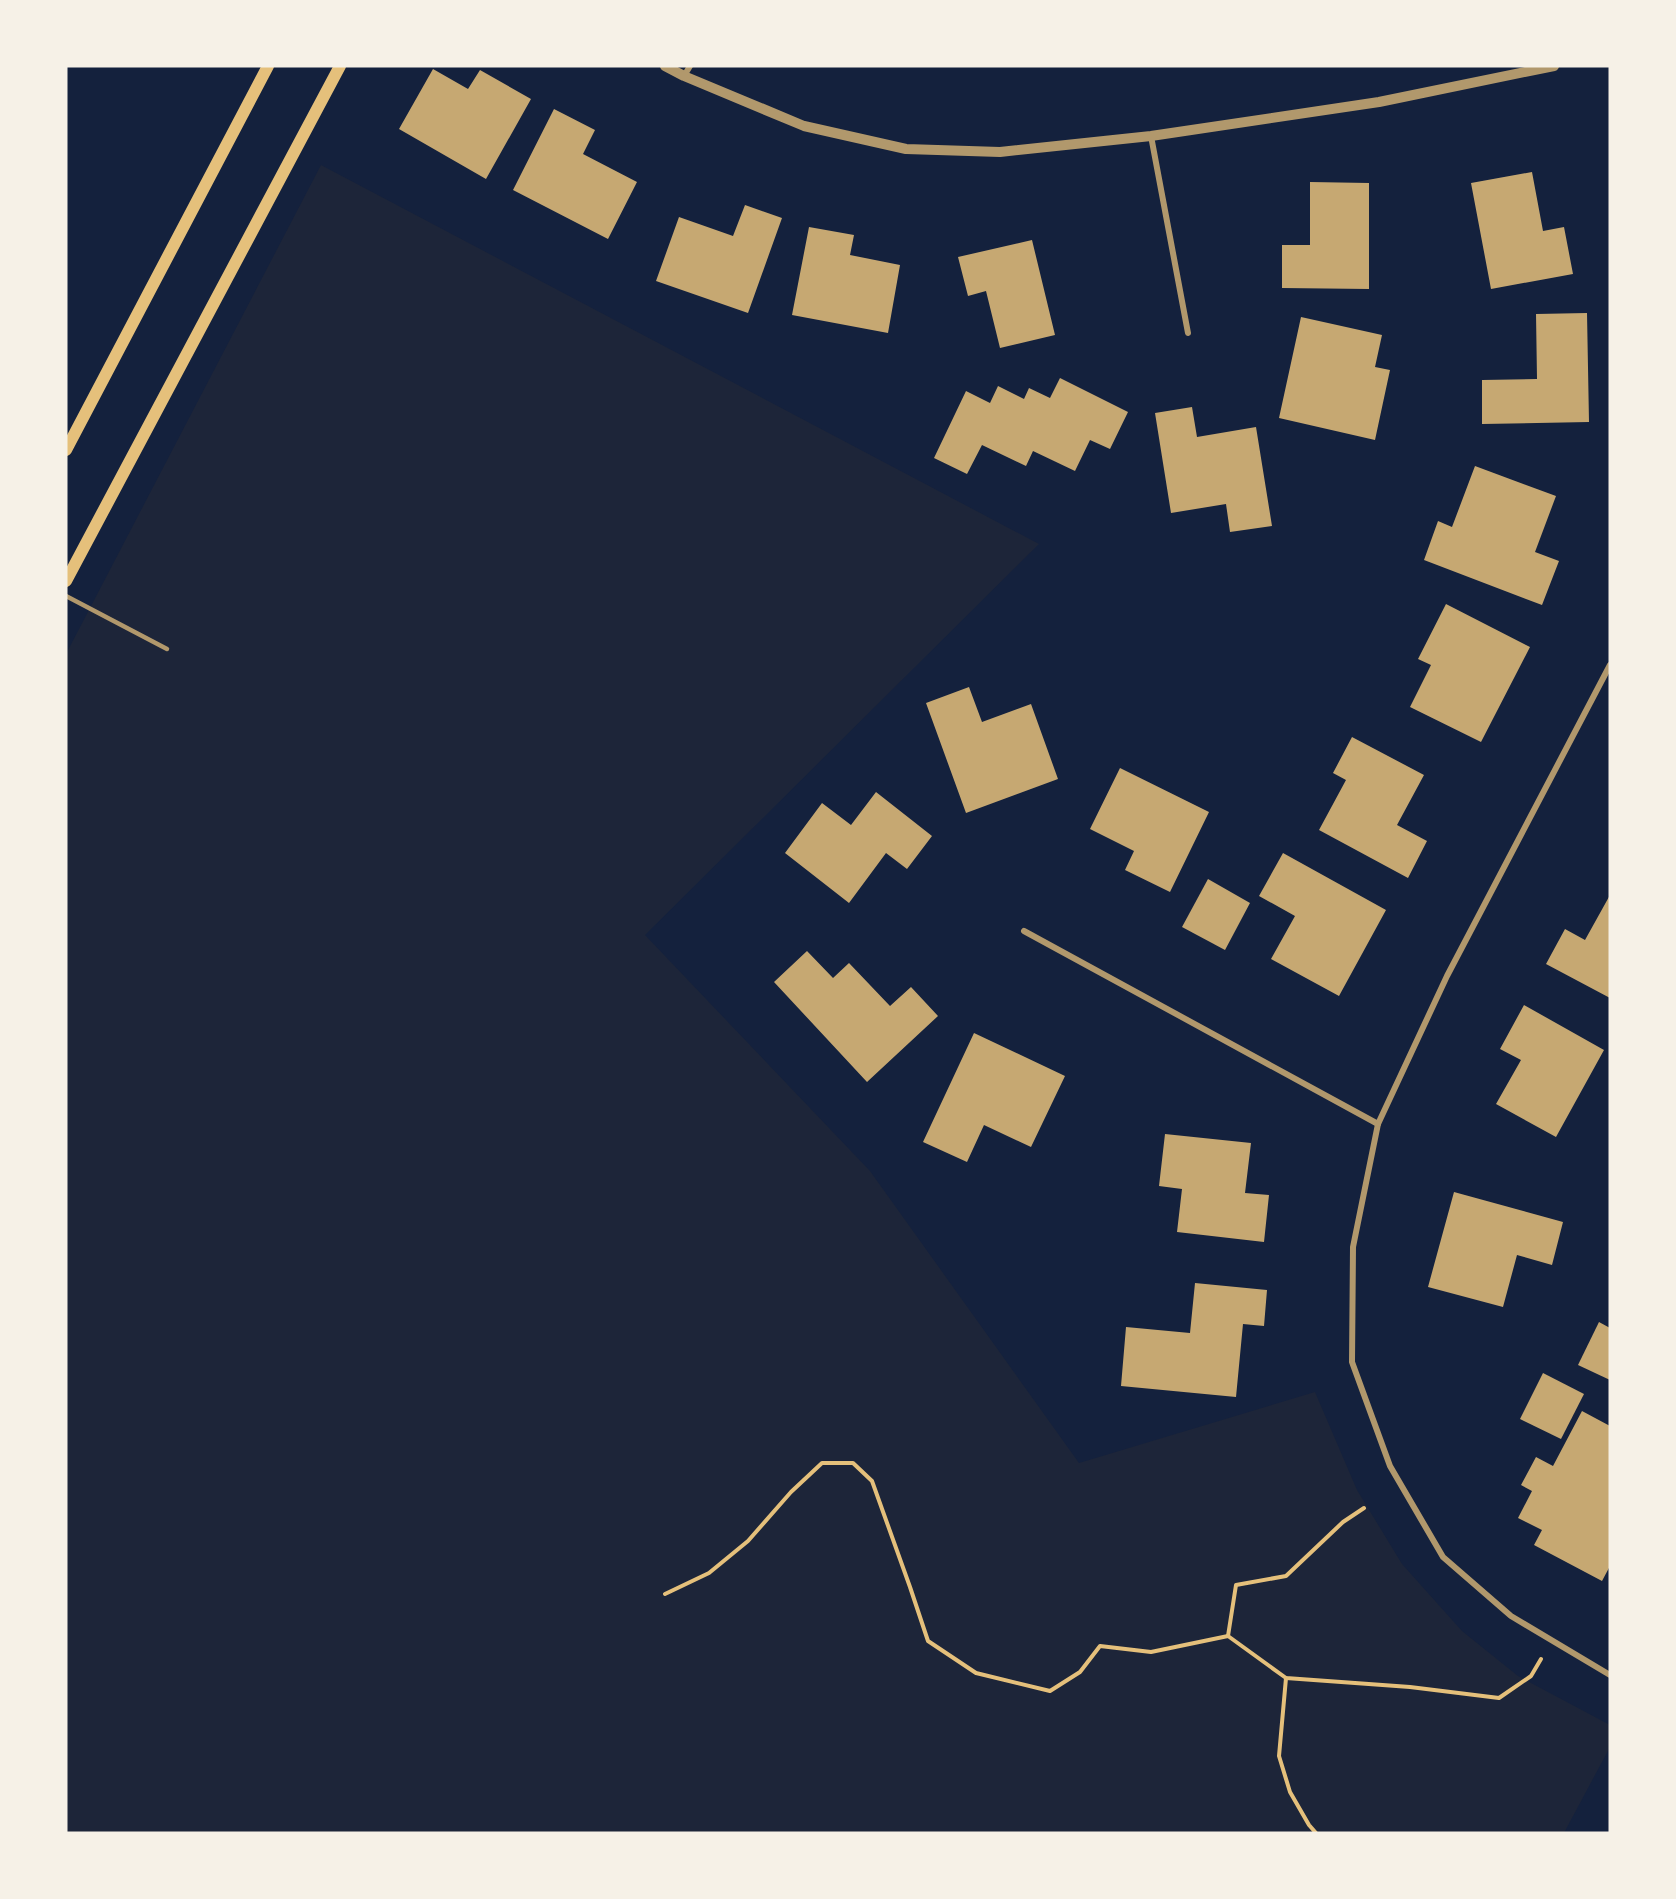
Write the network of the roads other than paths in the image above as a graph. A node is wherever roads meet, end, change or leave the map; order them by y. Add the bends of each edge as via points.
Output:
1 (268, 66) edge
2 (340, 66) edge
3 (665, 66) edge
4 (1554, 66) edge
5 (687, 71) edge
6 (1150, 136) junction
7 (1188, 333) dead end
8 (66, 450) edge
9 (66, 581) edge
10 (66, 596) edge
11 (167, 649) dead end
12 (1610, 665) edge
13 (1024, 931) dead end
14 (1378, 1124) junction
15 (1610, 1675) edge

1 - 8 main road
2 - 9 main road
3 - 5 street
4 - 6 street via 1379,102
5 - 6 street via 804,126 906,149 1000,152
6 - 7 street
10 - 11 lane
12 - 14 street via 1447,976
13 - 14 street
14 - 15 street via 1353,1247 1352,1362 1390,1466 1443,1557 1511,1616

